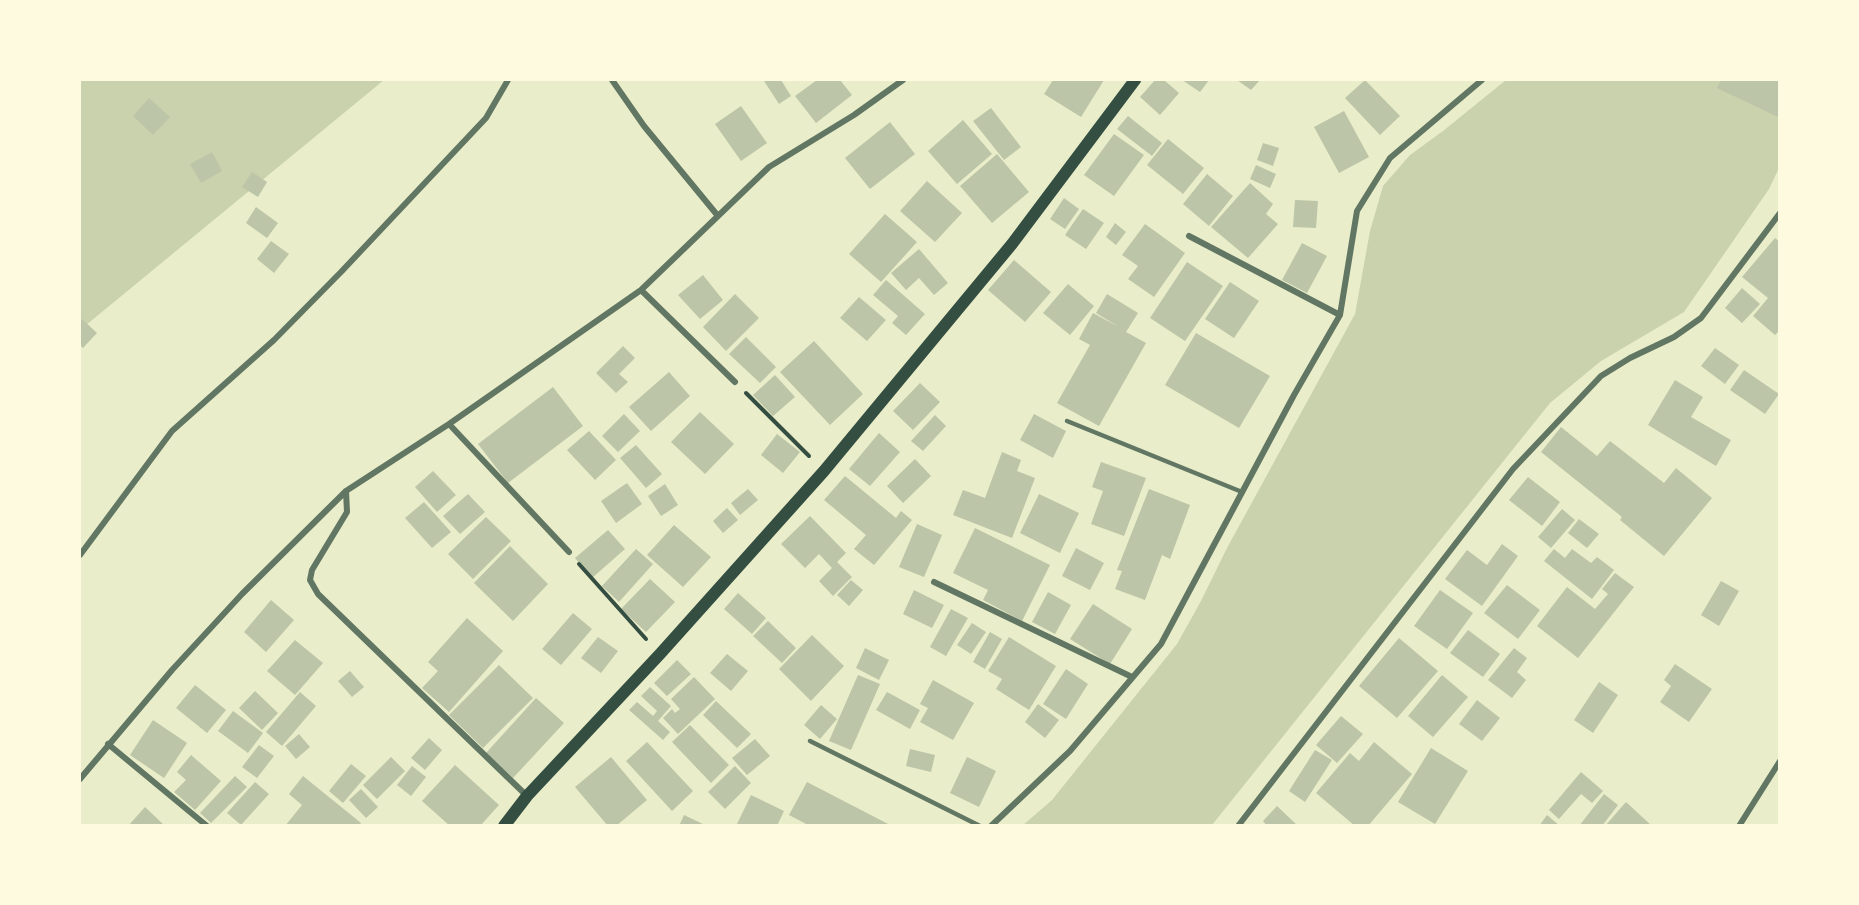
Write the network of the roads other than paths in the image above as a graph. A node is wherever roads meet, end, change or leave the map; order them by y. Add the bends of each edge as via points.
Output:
1 (508, 80) edge
2 (612, 80) edge
3 (903, 80) edge
4 (1135, 80) edge
5 (1482, 80) edge
6 (1779, 213) edge
7 (718, 216) junction
8 (1190, 236) dead end
9 (641, 290) junction
10 (1340, 315) junction
11 (735, 382) road end
12 (1067, 421) dead end
13 (449, 424) junction
14 (346, 490) junction
15 (1242, 492) junction
16 (568, 552) road end
17 (80, 555) edge
18 (934, 582) dead end
19 (1132, 677) junction
20 (810, 741) dead end
21 (108, 744) junction
22 (1779, 761) edge
23 (80, 779) edge
24 (527, 796) junction
25 (207, 825) edge
26 (504, 825) edge
27 (980, 825) edge
28 (991, 825) edge
29 (1238, 825) edge
30 (1739, 825) edge

1 - 17 street via 486,118 340,272 273,340 172,431
2 - 7 street via 644,126
3 - 7 street via 769,167
4 - 24 main road via 1012,244 824,471
5 - 10 street via 1390,158 1357,211
6 - 29 street via 1701,318 1674,337 1600,376 1513,469
7 - 9 street
8 - 10 street
9 - 11 street
9 - 13 street
10 - 15 street
12 - 15 lane
13 - 14 street
13 - 16 street
14 - 21 street via 235,602
14 - 24 street via 347,512 312,570 310,580 318,594
15 - 19 street via 1161,644
18 - 19 street
19 - 28 street via 1070,751
20 - 27 lane
21 - 23 street
21 - 25 street
22 - 30 street
24 - 26 main road

